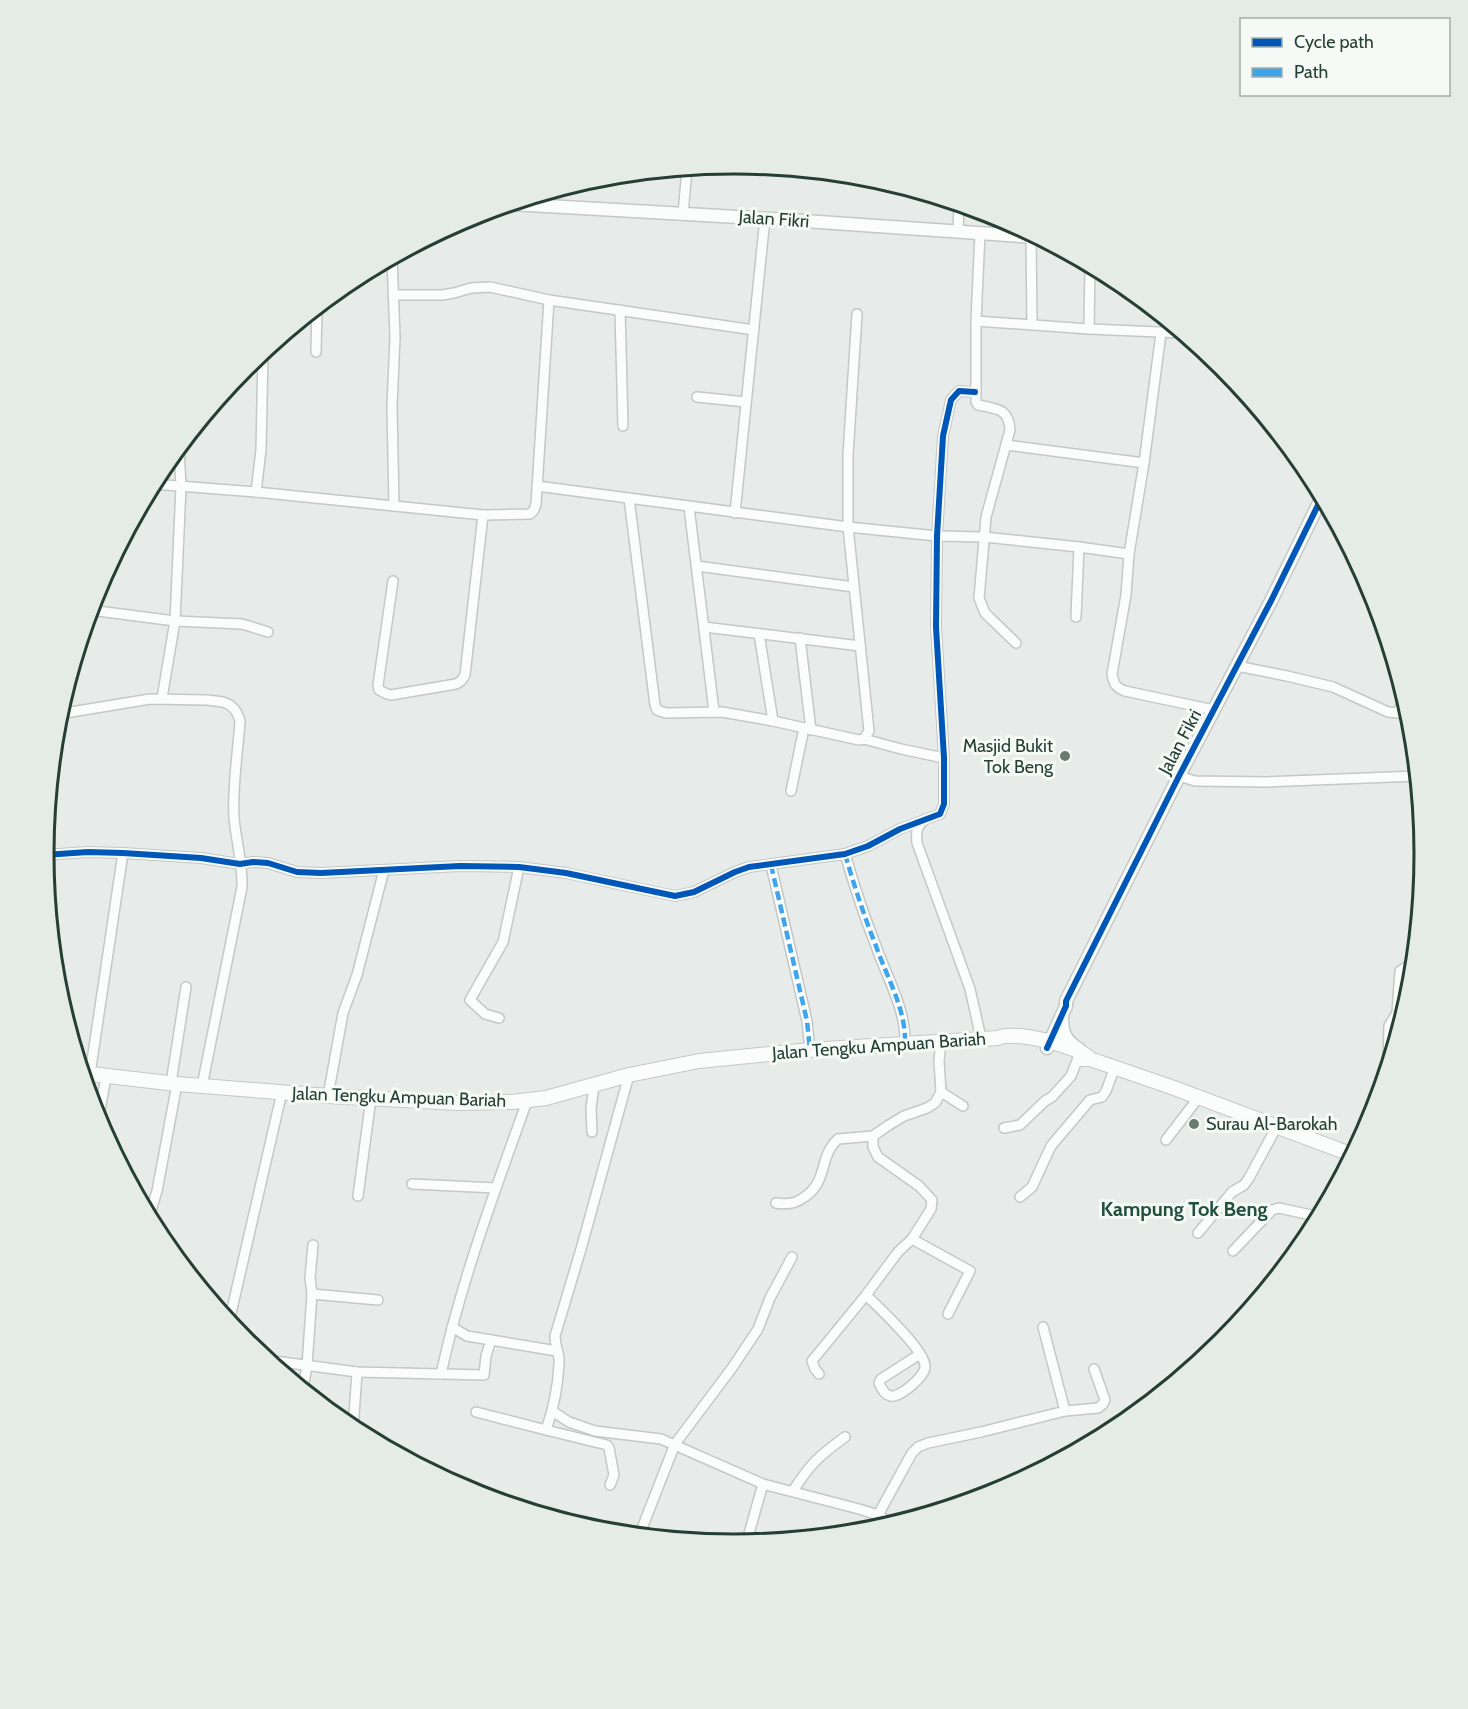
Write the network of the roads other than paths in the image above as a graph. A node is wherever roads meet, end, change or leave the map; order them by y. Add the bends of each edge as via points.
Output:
1 (686, 176) edge
2 (534, 205) edge
3 (959, 213) edge
4 (683, 214) junction
5 (765, 218) junction
6 (958, 232) junction
7 (980, 233) junction
8 (1013, 235) edge
9 (1033, 244) edge
10 (392, 267) edge
11 (1090, 276) edge
12 (393, 295) junction
13 (549, 300) junction
14 (620, 310) junction
15 (857, 314) dead end
16 (317, 318) edge
17 (976, 321) junction
18 (1032, 324) junction
19 (1089, 329) junction
20 (754, 330) junction
21 (1161, 333) junction
22 (1170, 333) edge
23 (316, 352) dead end
24 (263, 365) edge
25 (975, 392) junction
26 (697, 397) dead end
27 (746, 402) junction
28 (623, 426) dead end
29 (1006, 445) junction
30 (180, 462) edge
31 (1144, 463) junction
32 (164, 485) edge
33 (537, 486) junction
34 (181, 487) junction
35 (256, 492) junction
36 (628, 498) junction
37 (394, 506) junction
38 (1318, 506) edge
39 (689, 507) junction
40 (735, 513) junction
41 (483, 514) junction
42 (848, 527) junction
43 (937, 536) junction
44 (984, 537) junction
45 (1079, 547) junction
46 (1129, 554) junction
47 (697, 566) junction
48 (393, 581) dead end
49 (854, 587) junction
50 (99, 611) edge
51 (1076, 617) dead end
52 (175, 621) junction
53 (704, 627) junction
54 (268, 632) dead end
55 (759, 634) junction
56 (800, 638) junction
57 (1016, 643) dead end
58 (860, 646) junction
59 (1237, 666) junction
60 (162, 698) junction
61 (1214, 710) junction
62 (714, 711) junction
63 (1399, 711) edge
64 (69, 712) edge
65 (773, 721) junction
66 (808, 729) junction
67 (864, 739) junction
68 (944, 758) junction
69 (1179, 776) junction
70 (1409, 776) edge
71 (791, 791) dead end
72 (925, 819) junction
73 (900, 828) junction
74 (917, 843) junction
75 (123, 853) junction
76 (54, 854) edge
77 (845, 854) junction
78 (240, 864) junction
79 (771, 865) junction
80 (519, 867) junction
81 (384, 870) junction
82 (1404, 968) edge
83 (186, 987) dead end
84 (1398, 1000) edge
85 (1066, 1001) junction
86 (1062, 1016) junction
87 (499, 1018) dead end
88 (1394, 1018) edge
89 (981, 1038) junction
90 (1389, 1038) edge
91 (941, 1041) junction
92 (905, 1043) junction
93 (1045, 1044) junction
94 (810, 1050) junction
95 (1085, 1056) junction
96 (87, 1064) edge
97 (1115, 1067) junction
98 (90, 1074) edge
99 (629, 1075) junction
100 (106, 1077) junction
101 (174, 1084) junction
102 (202, 1086) junction
103 (594, 1086) junction
104 (282, 1092) junction
105 (941, 1092) junction
106 (328, 1096) junction
107 (1199, 1097) junction
108 (370, 1098) junction
109 (527, 1101) junction
110 (101, 1103) edge
111 (963, 1106) dead end
112 (1277, 1126) junction
113 (1004, 1128) dead end
114 (592, 1132) dead end
115 (873, 1136) junction
116 (1166, 1140) dead end
117 (1345, 1152) edge
118 (412, 1184) dead end
119 (496, 1188) junction
120 (358, 1196) dead end
121 (1020, 1197) dead end
122 (776, 1203) dead end
123 (152, 1206) edge
124 (1310, 1215) edge
125 (1198, 1233) dead end
126 (912, 1239) junction
127 (313, 1245) dead end
128 (1233, 1251) dead end
129 (792, 1257) dead end
130 (312, 1294) junction
131 (866, 1295) junction
132 (378, 1300) dead end
133 (231, 1312) edge
134 (948, 1314) dead end
135 (452, 1327) junction
136 (1042, 1327) dead end
137 (491, 1340) junction
138 (557, 1351) junction
139 (920, 1354) junction
140 (282, 1362) edge
141 (307, 1366) junction
142 (1094, 1369) dead end
143 (357, 1372) junction
144 (441, 1374) junction
145 (819, 1374) dead end
146 (304, 1381) edge
147 (552, 1411) junction
148 (1065, 1411) junction
149 (476, 1412) dead end
150 (354, 1418) edge
151 (546, 1430) junction
152 (845, 1437) dead end
153 (675, 1444) junction
154 (763, 1484) junction
155 (610, 1485) dead end
156 (793, 1491) junction
157 (878, 1515) junction
158 (882, 1517) edge
159 (642, 1528) edge
160 (749, 1534) edge

1 - 4 street
2 - 4 street, Jalan Fikri
3 - 6 street
4 - 5 street, Jalan Fikri
5 - 6 street, Jalan Fikri
5 - 20 street
6 - 7 street, Jalan Fikri
7 - 8 street, Jalan Fikri
7 - 17 street
9 - 18 street
10 - 12 street
11 - 19 street
12 - 13 street via 442,295 486,287
12 - 37 street
13 - 14 street
13 - 33 street
14 - 20 street
14 - 28 street
15 - 42 street via 848,455
16 - 23 street
17 - 18 street
17 - 25 street
18 - 19 street
19 - 21 street
20 - 27 street
21 - 22 street
21 - 31 street
24 - 35 street
25 - 29 street via 978,405 1006,415 1010,430
25 - 43 street via 959,390 951,400 943,436
26 - 27 street
27 - 40 street
29 - 31 street
29 - 44 street
30 - 34 street
31 - 46 street
32 - 34 street
33 - 36 street
33 - 41 street via 536,504 530,514
34 - 35 street
34 - 52 street
35 - 37 street
36 - 39 street
36 - 62 street via 657,710
37 - 41 street
38 - 59 street, Jalan Fikri
39 - 40 street
39 - 47 street
40 - 42 street
41 - 48 street via 465,675 461,681 391,694 380,690
42 - 43 street
42 - 49 street
43 - 44 street
43 - 68 street via 936,627
44 - 45 street
44 - 57 street via 981,606
45 - 46 street
45 - 51 street
46 - 61 street via 1112,674 1114,683 1125,691
47 - 49 street
47 - 53 street
49 - 58 street
50 - 52 street
52 - 54 street via 242,624
52 - 60 street
53 - 55 street
53 - 62 street
55 - 56 street
55 - 65 street
56 - 58 street
56 - 66 street
58 - 67 street via 868,731
59 - 61 street, Jalan Fikri
59 - 63 street via 1333,687 1388,712
60 - 64 street
60 - 78 street via 223,702 238,713 234,807
61 - 69 street, Jalan Fikri
62 - 65 street
65 - 66 street
66 - 67 street
66 - 71 street
67 - 68 street
68 - 72 street via 943,808 940,814
69 - 70 street via 1195,781 1266,782
69 - 85 street, Jalan Fikri
72 - 73 street
72 - 74 street via 918,826
73 - 74 street
73 - 77 street
74 - 89 street via 970,988
75 - 76 street
75 - 78 street
75 - 96 street
77 - 79 street
77 - 92 street via 863,913 901,1009
78 - 81 street via 267,863 309,873
78 - 102 street via 242,887
79 - 80 street via 749,867 694,892 675,896
79 - 94 street via 807,1021
80 - 81 street
80 - 87 street via 503,942 470,1000 485,1014
81 - 106 street via 343,1013
82 - 84 street via 1400,971
83 - 101 street
85 - 86 street, Jalan Fikri
85 - 93 street, Jalan Fikri
86 - 93 street, Jalan Fikri
86 - 95 street via 1062,1031 1067,1040
88 - 90 street
89 - 91 main road, Jalan Tengku Ampuan Bariah
89 - 93 main road, Jalan Tengku Ampuan Bariah via 1011,1035
91 - 92 main road, Jalan Tengku Ampuan Bariah
91 - 105 street
92 - 94 main road, Jalan Tengku Ampuan Bariah
93 - 95 main road, Jalan Tengku Ampuan Bariah
94 - 99 main road, Jalan Tengku Ampuan Bariah via 699,1061
95 - 97 main road, Jalan Tengku Ampuan Bariah
95 - 113 street via 1052,1097 1020,1125
97 - 107 main road, Jalan Tengku Ampuan Bariah
97 - 121 street via 1102,1097 1090,1100 1057,1138 1032,1187
98 - 100 main road, Jalan Tengku Ampuan Bariah
99 - 103 main road, Jalan Tengku Ampuan Bariah
99 - 138 street via 557,1329
100 - 101 main road, Jalan Tengku Ampuan Bariah
100 - 110 street
101 - 102 main road, Jalan Tengku Ampuan Bariah
101 - 123 street
102 - 104 main road, Jalan Tengku Ampuan Bariah
103 - 109 main road, Jalan Tengku Ampuan Bariah
103 - 114 street
104 - 106 main road, Jalan Tengku Ampuan Bariah
104 - 133 street
105 - 111 street
105 - 115 street via 935,1103 904,1116
106 - 108 main road, Jalan Tengku Ampuan Bariah
107 - 112 main road, Jalan Tengku Ampuan Bariah
107 - 116 street
108 - 109 main road, Jalan Tengku Ampuan Bariah via 458,1103
108 - 120 street
109 - 119 street
112 - 117 main road, Jalan Tengku Ampuan Bariah
112 - 125 street via 1244,1185 1232,1192
115 - 122 street via 838,1138 831,1145 811,1194 797,1202
115 - 126 street via 878,1157 932,1200 931,1209
118 - 119 street
119 - 135 street
124 - 128 street via 1272,1210
126 - 131 street
126 - 134 street via 970,1271
127 - 130 street
129 - 153 street via 758,1329
130 - 132 street
130 - 141 street
131 - 139 street
131 - 145 street via 812,1361
135 - 137 street via 467,1336
135 - 144 street
136 - 148 street
137 - 138 street
137 - 144 street via 484,1374
138 - 147 street via 560,1362
139 - 139 street via 881,1379 879,1383 887,1395 896,1396 922,1376 925,1365
140 - 141 street
141 - 143 street
141 - 146 street
142 - 148 street via 1103,1404 1098,1408
143 - 144 street
143 - 150 street
147 - 151 street
147 - 153 street via 596,1431
148 - 157 street via 918,1447
149 - 151 street
151 - 155 street via 607,1445 614,1475
152 - 156 street via 811,1465
153 - 154 street
153 - 159 street
154 - 156 street
154 - 160 street
156 - 157 street
157 - 158 street

